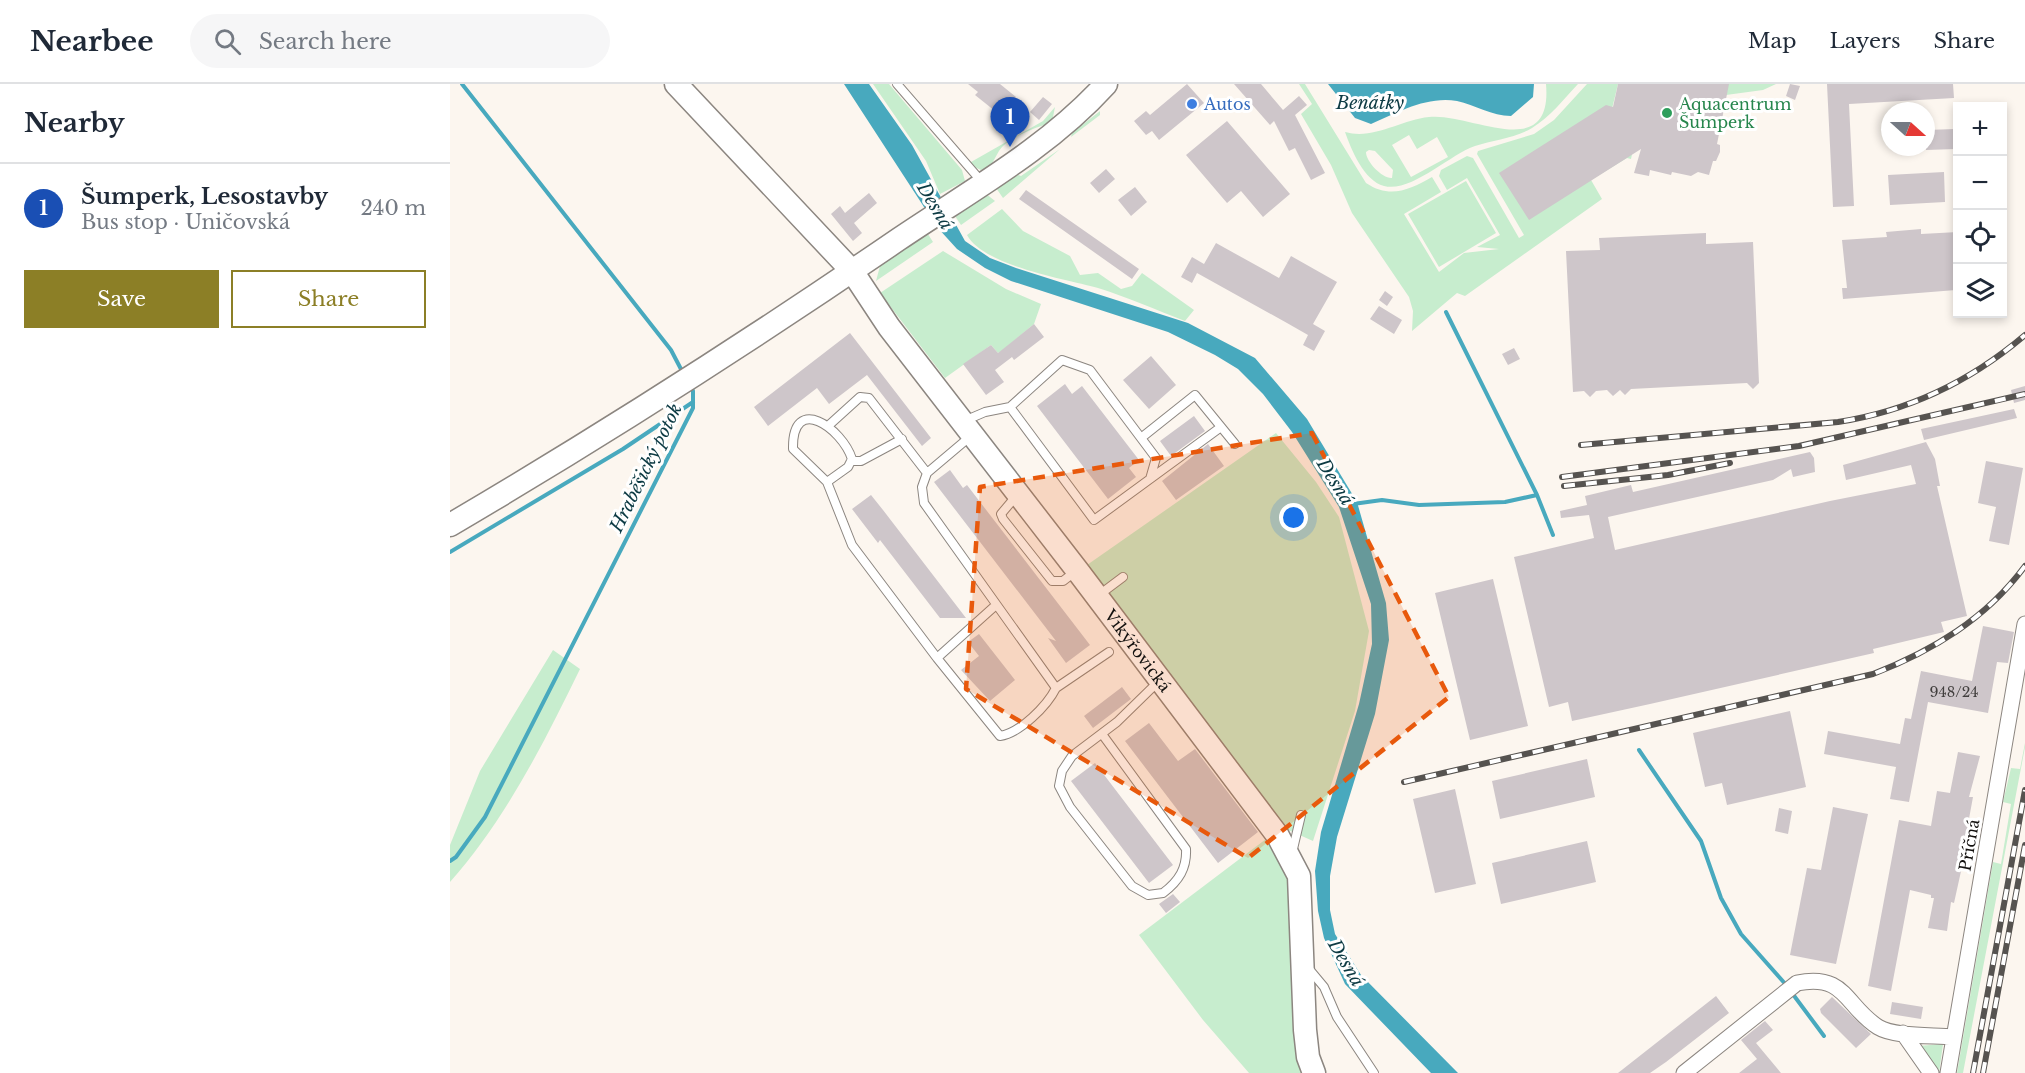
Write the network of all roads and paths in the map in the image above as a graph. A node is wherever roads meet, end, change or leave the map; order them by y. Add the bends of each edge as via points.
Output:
1 (676, 84) edge
2 (897, 84) edge
3 (1106, 84) edge
4 (974, 189) junction
5 (852, 271) junction
6 (1010, 407) junction
7 (828, 426) junction
8 (1221, 427) junction
9 (968, 428) junction
10 (1141, 438) junction
11 (902, 439) junction
12 (1234, 444) dead end
13 (850, 462) junction
14 (927, 473) junction
15 (1150, 479) junction
16 (827, 482) junction
17 (450, 525) edge
18 (1123, 577) dead end
19 (1097, 596) junction
20 (996, 604) junction
21 (2025, 624) edge
22 (1109, 652) dead end
23 (937, 658) junction
24 (1160, 680) junction
25 (1056, 688) junction
26 (1102, 734) junction
27 (1301, 815) dead end
28 (1291, 861) junction
29 (1302, 960) junction
30 (1903, 1033) junction
31 (1953, 1037) junction
32 (1314, 1073) edge
33 (1374, 1073) edge
34 (1684, 1073) edge
35 (1931, 1073) edge
36 (1948, 1073) edge

1 - 5 street, Vikýřovická
2 - 4 lane
3 - 4 street via 1060,129
4 - 5 street
5 - 9 street, Vikýřovická
5 - 17 street
6 - 9 lane via 985,412
6 - 10 lane via 1062,360 1090,370
6 - 15 lane via 1094,520
7 - 11 lane via 860,397 869,398
7 - 13 lane via 849,450
7 - 16 lane via 820,420 808,419 800,422 793,436 793,449
8 - 10 lane via 1195,395
8 - 12 lane
8 - 15 lane
9 - 14 lane
9 - 19 street, Vikýřovická
10 - 15 lane via 1156,458
11 - 13 lane via 861,461
11 - 14 lane
13 - 16 lane
14 - 20 lane via 922,487 924,503
16 - 23 lane via 852,545
18 - 19 lane
19 - 24 street, Vikýřovická
20 - 23 lane
20 - 25 lane
21 - 31 street, Příčná
22 - 25 lane
23 - 25 lane via 1000,736 1010,735
24 - 26 lane
24 - 28 street, Vikýřovická via 1278,836
26 - 26 lane via 1066,764 1059,786 1070,807 1132,886 1148,895 1163,893 1186,864 1186,849
27 - 28 lane
28 - 29 street, Vikýřovická via 1299,876
29 - 32 street, Vikýřovická via 1305,1030
29 - 33 lane via 1324,987 1337,1017
30 - 31 street
30 - 34 street via 1879,1028 1836,986 1817,979 1797,983
30 - 35 street
31 - 36 street, Příčná

